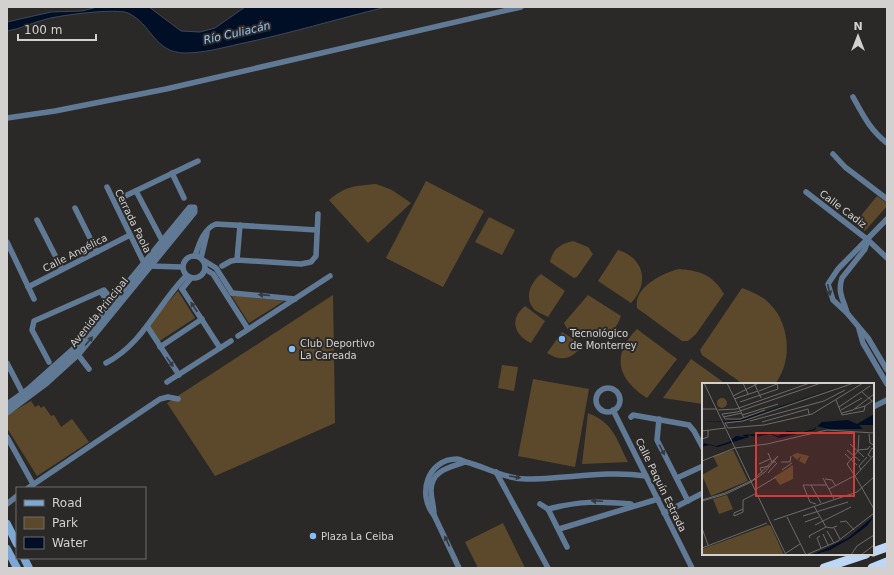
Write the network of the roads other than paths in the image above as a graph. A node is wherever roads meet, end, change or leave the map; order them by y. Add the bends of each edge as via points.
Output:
1 (521, 7) edge
2 (853, 97) dead end
3 (7, 118) edge
4 (887, 143) edge
5 (832, 154) dead end
6 (198, 161) dead end
7 (172, 173) junction
8 (107, 187) dead end
9 (136, 191) junction
10 (806, 192) dead end
11 (122, 197) dead end
12 (184, 198) dead end
13 (887, 200) edge
14 (75, 208) dead end
15 (191, 211) dead end
16 (318, 214) dead end
17 (887, 219) edge
18 (37, 220) dead end
19 (240, 225) junction
20 (317, 230) junction
21 (130, 235) junction
22 (868, 240) junction
23 (7, 242) edge
24 (164, 244) junction
25 (97, 252) junction
26 (850, 256) junction
27 (200, 258) junction
28 (887, 258) edge
29 (238, 260) junction
30 (856, 261) junction
31 (146, 264) junction
32 (182, 266) junction
33 (222, 266) dead end
34 (62, 269) junction
35 (205, 269) junction
36 (838, 269) junction
37 (844, 275) junction
38 (330, 276) dead end
39 (188, 277) junction
40 (28, 287) junction
41 (180, 288) junction
42 (230, 295) junction
43 (34, 299) dead end
44 (296, 299) junction
45 (111, 303) junction
46 (848, 313) junction
47 (202, 319) junction
48 (147, 326) junction
49 (858, 327) junction
50 (248, 329) junction
51 (238, 336) dead end
52 (231, 341) dead end
53 (160, 347) junction
54 (220, 348) junction
55 (76, 351) junction
56 (49, 362) dead end
57 (106, 362) dead end
58 (7, 363) edge
59 (89, 370) dead end
60 (887, 370) edge
61 (179, 375) junction
62 (167, 382) dead end
63 (887, 384) edge
64 (23, 394) junction
65 (178, 399) dead end
66 (887, 400) edge
67 (7, 405) edge
68 (874, 406) edge
69 (613, 410) junction
70 (7, 412) edge
71 (632, 417) dead end
72 (659, 420) junction
73 (7, 437) edge
74 (702, 446) edge
75 (702, 466) edge
76 (495, 472) junction
77 (646, 476) junction
78 (677, 478) junction
79 (33, 484) junction
80 (29, 487) edge
81 (702, 493) edge
82 (16, 497) edge
83 (658, 499) junction
84 (688, 500) junction
85 (7, 504) edge
86 (540, 504) dead end
87 (636, 504) junction
88 (548, 508) junction
89 (664, 512) junction
90 (7, 524) edge
91 (559, 528) junction
92 (16, 542) edge
93 (567, 547) dead end
94 (887, 547) edge
95 (7, 549) edge
96 (874, 552) edge
97 (863, 555) edge
98 (24, 559) edge
99 (887, 562) edge
100 (17, 568) edge
101 (29, 568) edge
102 (459, 568) edge
103 (548, 568) edge
104 (692, 568) edge
105 (824, 568) edge
106 (872, 568) edge

1 - 3 street via 166,89 63,110
2 - 4 street via 868,125
5 - 13 street
6 - 7 street
7 - 9 street
7 - 12 street
8 - 21 street, Cerrada Paola
9 - 11 street
9 - 24 street
10 - 22 street, Calle Cadiz
14 - 25 street
15 - 24 street, Avenida Principal
16 - 20 street
17 - 22 street
18 - 34 street
19 - 20 street
19 - 27 street via 216,224 208,231
19 - 29 street
20 - 29 street via 316,256 311,262 301,264
21 - 25 street, Calle Angélica
21 - 31 street, Cerrada Paola
22 - 26 street via 860,244
22 - 28 street, Calle Cadiz
22 - 30 street
23 - 40 street
24 - 31 street, Avenida Principal
25 - 34 street, Calle Angélica
26 - 30 street
26 - 36 street
27 - 32 street via 186,259
27 - 35 street
27 - 42 street via 216,268
29 - 33 street
30 - 37 street
31 - 32 street
31 - 45 street, Avenida Principal
55 -> 31 street, Avenida Principal
32 - 39 street
34 - 40 street, Calle Angélica
35 - 39 street via 199,278
35 - 42 street via 213,274
36 - 37 street
36 -> 46 street via 828,280 828,287 833,300
37 - 46 street via 840,293
38 - 44 street
39 - 41 street
40 - 43 street
47 -> 41 street
41 - 48 street
44 -> 42 street
42 - 50 street
44 - 50 street
45 - 55 street, Avenida Principal
45 - 56 street via 104,291 33,323 32,330
46 - 49 street
47 - 53 street
47 - 54 street
48 - 53 street
48 - 57 street via 119,356
49 - 60 street via 868,338
49 - 63 street via 863,343
50 - 51 street
52 - 54 street
53 -> 61 street
54 - 61 street
55 - 59 street
55 - 64 street, Avenida Principal
55 - 70 street, Avenida Principal via 46,383
58 - 64 street
61 - 62 street
64 - 67 street, Avenida Principal
65 - 79 street via 160,399
66 - 68 street
69 - 69 street via 619,403 619,395 613,389 604,388 596,396 597,405 603,410
69 - 77 street, Calle Paquín Estrada
71 - 72 street via 633,415
72 - 74 street via 689,425
72 -> 78 street via 657,440
73 - 79 street
75 - 78 street
76 -> 77 street via 526,479 588,474
102 -> 76 street via 434,515 430,489 434,478 446,468 465,462
76 - 103 street
77 - 83 street, Calle Paquín Estrada
78 - 84 street
79 - 80 street
81 - 84 street
82 - 85 street
83 - 87 street
83 - 89 street, Calle Paquín Estrada
84 - 89 street
86 - 88 street
87 -> 88 street via 591,501
87 - 91 street
88 - 91 street
89 - 104 street, Calle Paquín Estrada
90 - 92 main road
91 - 93 street
94 - 96 highway
95 - 100 main road
97 - 105 highway
98 - 101 main road
99 - 106 highway

